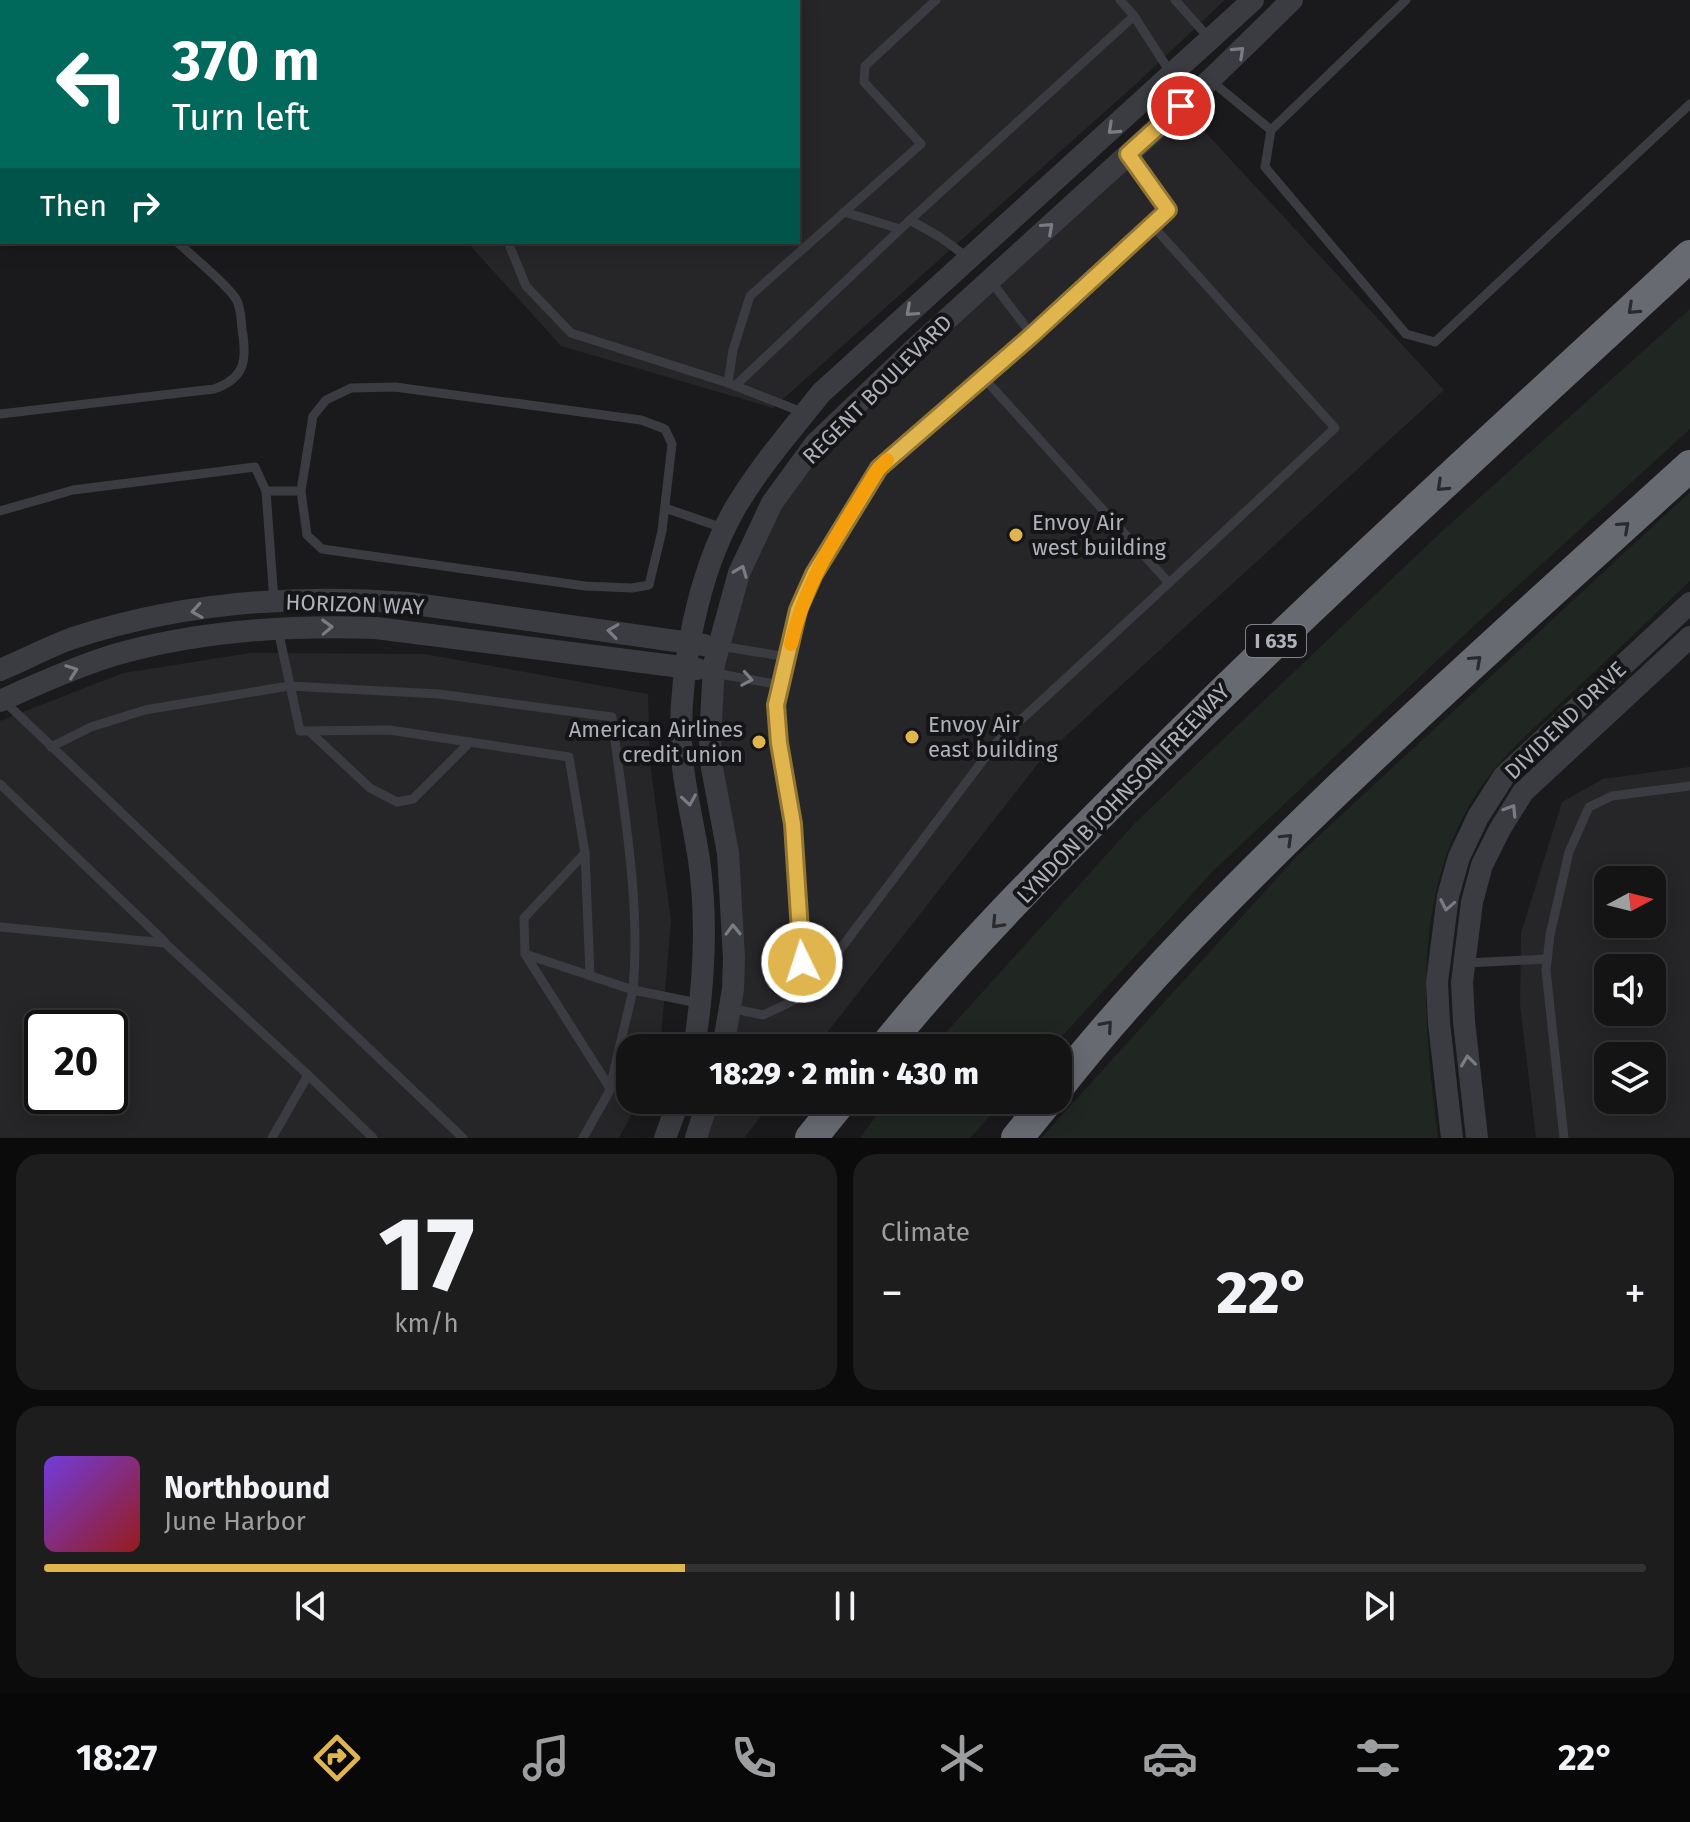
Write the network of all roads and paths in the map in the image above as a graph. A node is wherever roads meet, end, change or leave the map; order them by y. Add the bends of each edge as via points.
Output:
1 (936, 0) edge
2 (1120, 0) edge
3 (1175, 0) edge
4 (1253, 0) edge
5 (1292, 0) edge
6 (1406, 0) edge
7 (1134, 16) junction
8 (1210, 39) junction
9 (1172, 75) junction
10 (1210, 80) junction
11 (1690, 104) edge
12 (1271, 130) junction
13 (1128, 154) junction
14 (844, 212) junction
15 (910, 220) junction
16 (1152, 225) junction
17 (900, 229) junction
18 (179, 244) edge
19 (509, 244) edge
20 (1690, 256) edge
21 (969, 259) junction
22 (990, 280) junction
23 (1032, 335) junction
24 (983, 377) junction
25 (731, 384) junction
26 (805, 413) junction
27 (0, 414) edge
28 (1690, 466) edge
29 (266, 491) junction
30 (301, 491) junction
31 (665, 508) junction
32 (0, 511) edge
33 (726, 529) junction
34 (1169, 583) junction
35 (274, 601) junction
36 (1687, 613) edge
37 (278, 630) junction
38 (1690, 637) edge
39 (690, 643) junction
40 (718, 646) junction
41 (788, 657) junction
42 (685, 667) junction
43 (0, 670) edge
44 (714, 673) junction
45 (781, 685) junction
46 (289, 686) junction
47 (2, 701) edge
48 (309, 731) junction
49 (470, 742) junction
50 (51, 747) junction
51 (0, 784) edge
52 (1690, 786) edge
53 (585, 853) junction
54 (0, 927) edge
55 (165, 943) junction
56 (525, 954) junction
57 (1547, 959) junction
58 (1438, 961) junction
59 (1463, 963) junction
60 (590, 974) junction
61 (633, 990) junction
62 (803, 990) junction
63 (701, 1004) junction
64 (730, 1008) junction
65 (696, 1034) edge
66 (725, 1034) edge
67 (895, 1034) edge
68 (1072, 1070) edge
69 (308, 1075) junction
70 (610, 1088) junction
71 (674, 1114) edge
72 (704, 1114) edge
73 (831, 1114) edge
74 (1037, 1114) edge
75 (272, 1138) edge
76 (373, 1138) edge
77 (463, 1138) edge
78 (583, 1138) edge
79 (665, 1138) edge
80 (696, 1138) edge
81 (811, 1138) edge
82 (1017, 1138) edge
83 (1452, 1138) edge
84 (1477, 1138) edge
85 (1564, 1138) edge

1 - 14 lane via 865,66 864,82 921,144
2 - 7 lane
3 - 8 lane
4 - 8 street, REGENT BOULEVARD
10 -> 5 street, REGENT BOULEVARD
6 - 12 lane
7 - 9 lane
7 - 15 lane
8 - 9 street, REGENT BOULEVARD
9 -> 21 street, REGENT BOULEVARD
10 - 12 lane
10 - 13 street, REGENT BOULEVARD
11 - 12 lane via 1435,342 1406,334 1265,167
13 - 16 lane via 1168,210
22 -> 13 street, REGENT BOULEVARD
14 - 17 lane
14 - 25 lane via 750,296 733,350
15 - 17 lane
15 - 21 lane
16 - 23 lane
16 - 34 lane via 1335,428
17 - 25 lane
18 - 27 lane via 236,298 244,362 229,384
19 - 25 lane via 526,286 571,333
20 -> 67 highway, LYNDON B JOHNSON FREEWAY / I 635 via 1238,676 1062,852
21 -> 26 street, REGENT BOULEVARD
22 - 23 lane
40 -> 22 street, REGENT BOULEVARD via 739,573 785,482 815,444
23 - 24 lane
24 - 34 lane
24 - 41 lane via 879,468 814,574 798,610
25 - 26 lane
26 - 33 street, REGENT BOULEVARD via 768,458
68 -> 28 highway via 1186,940 1275,850
29 - 30 lane
29 - 32 lane via 255,467 73,490
29 - 35 lane
30 - 31 lane via 307,535 322,549 632,588 649,585
30 - 31 lane via 313,416 326,400 351,388 395,387 641,420 665,429 672,444
31 - 33 lane
33 - 39 street, REGENT BOULEVARD
34 - 62 lane via 996,743 826,968
35 - 37 street
39 -> 35 street, HORIZON WAY via 408,603
35 -> 43 street, HORIZON WAY via 109,628
36 -> 58 street, DIVIDEND DRIVE via 1504,776 1459,857
37 -> 42 street, HORIZON WAY via 376,628
37 - 46 lane
47 -> 37 street, HORIZON WAY via 114,655
59 -> 38 street, DIVIDEND DRIVE via 1482,865 1523,792
39 - 40 street, HORIZON WAY
39 - 42 street, REGENT BOULEVARD
40 - 41 lane
40 - 44 street, REGENT BOULEVARD
41 - 45 lane
42 - 44 street, HORIZON WAY
42 -> 63 street, REGENT BOULEVARD via 681,738 704,916
44 -> 45 lane
64 -> 44 street, REGENT BOULEVARD via 732,896 711,754
45 - 62 lane via 776,705 793,824
46 - 48 lane via 300,731
46 - 50 lane via 145,710
46 - 61 lane via 439,694 612,717 637,950
47 - 50 lane
48 - 49 lane via 389,730
48 - 49 lane via 370,788 397,802 413,799
49 - 53 lane via 569,757
50 - 77 lane
51 - 55 lane
52 - 57 lane via 1612,796 1589,807 1569,852
53 - 56 lane via 524,918
53 - 60 lane
54 - 55 lane
55 - 69 lane
56 - 60 lane
56 - 70 lane
57 - 59 lane
57 - 85 lane
58 - 59 lane
58 - 83 street, DIVIDEND DRIVE
84 -> 59 street, DIVIDEND DRIVE
60 - 61 lane
61 - 63 lane
61 - 70 lane
62 - 64 lane via 793,1001 763,1015
63 - 65 street, REGENT BOULEVARD
64 - 66 street, REGENT BOULEVARD
69 - 75 lane
69 - 76 lane
70 - 78 lane
71 - 79 street
72 - 80 street
73 - 81 highway
74 - 82 highway

